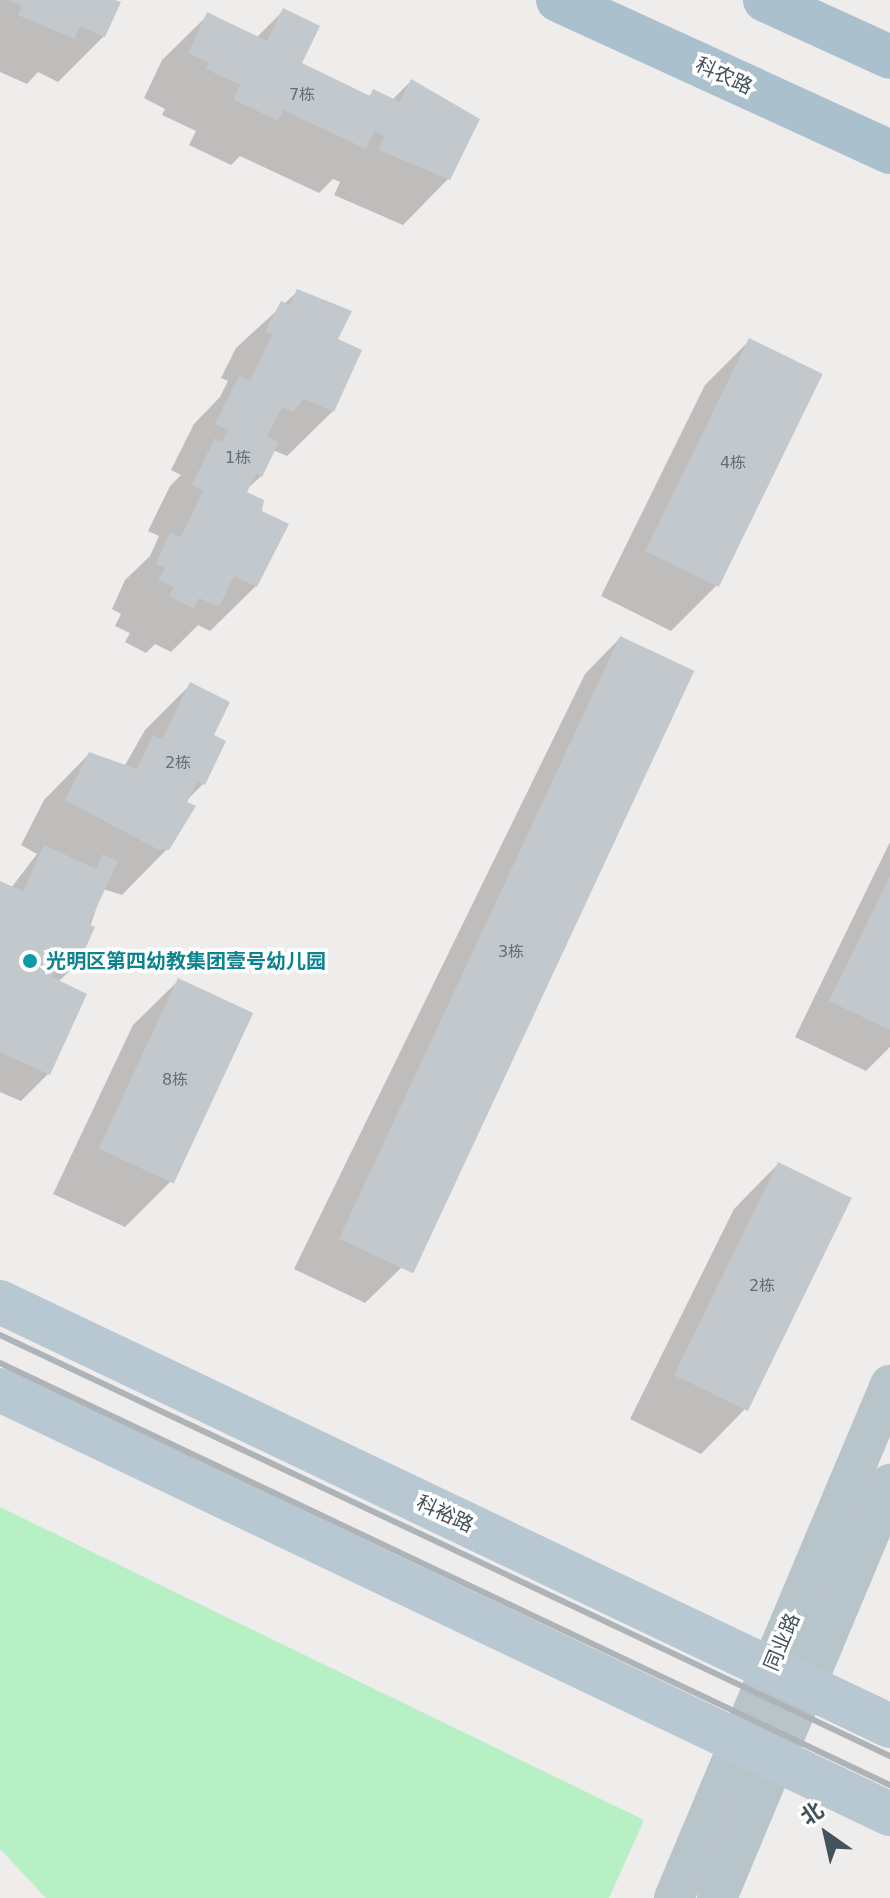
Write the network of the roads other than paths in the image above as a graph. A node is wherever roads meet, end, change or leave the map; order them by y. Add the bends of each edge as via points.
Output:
1 (558, 0) edge
2 (765, 0) edge
3 (890, 57) edge
4 (890, 152) edge
5 (0, 1302) edge
6 (890, 1385) edge
7 (0, 1390) edge
8 (890, 1484) edge
9 (788, 1677) junction
10 (890, 1726) edge
11 (757, 1751) junction
12 (890, 1814) edge
13 (674, 1898) edge
14 (717, 1898) edge

1 - 4 main road, 科农路
2 - 3 main road
5 - 9 main road, 科裕路
6 - 9 street, 同业路
7 - 11 main road
8 - 9 street, 同业路
9 - 10 main road, 科裕路
9 - 11 street, 同业路
11 - 12 main road
11 - 13 street, 同业路
11 - 14 street, 同业路

